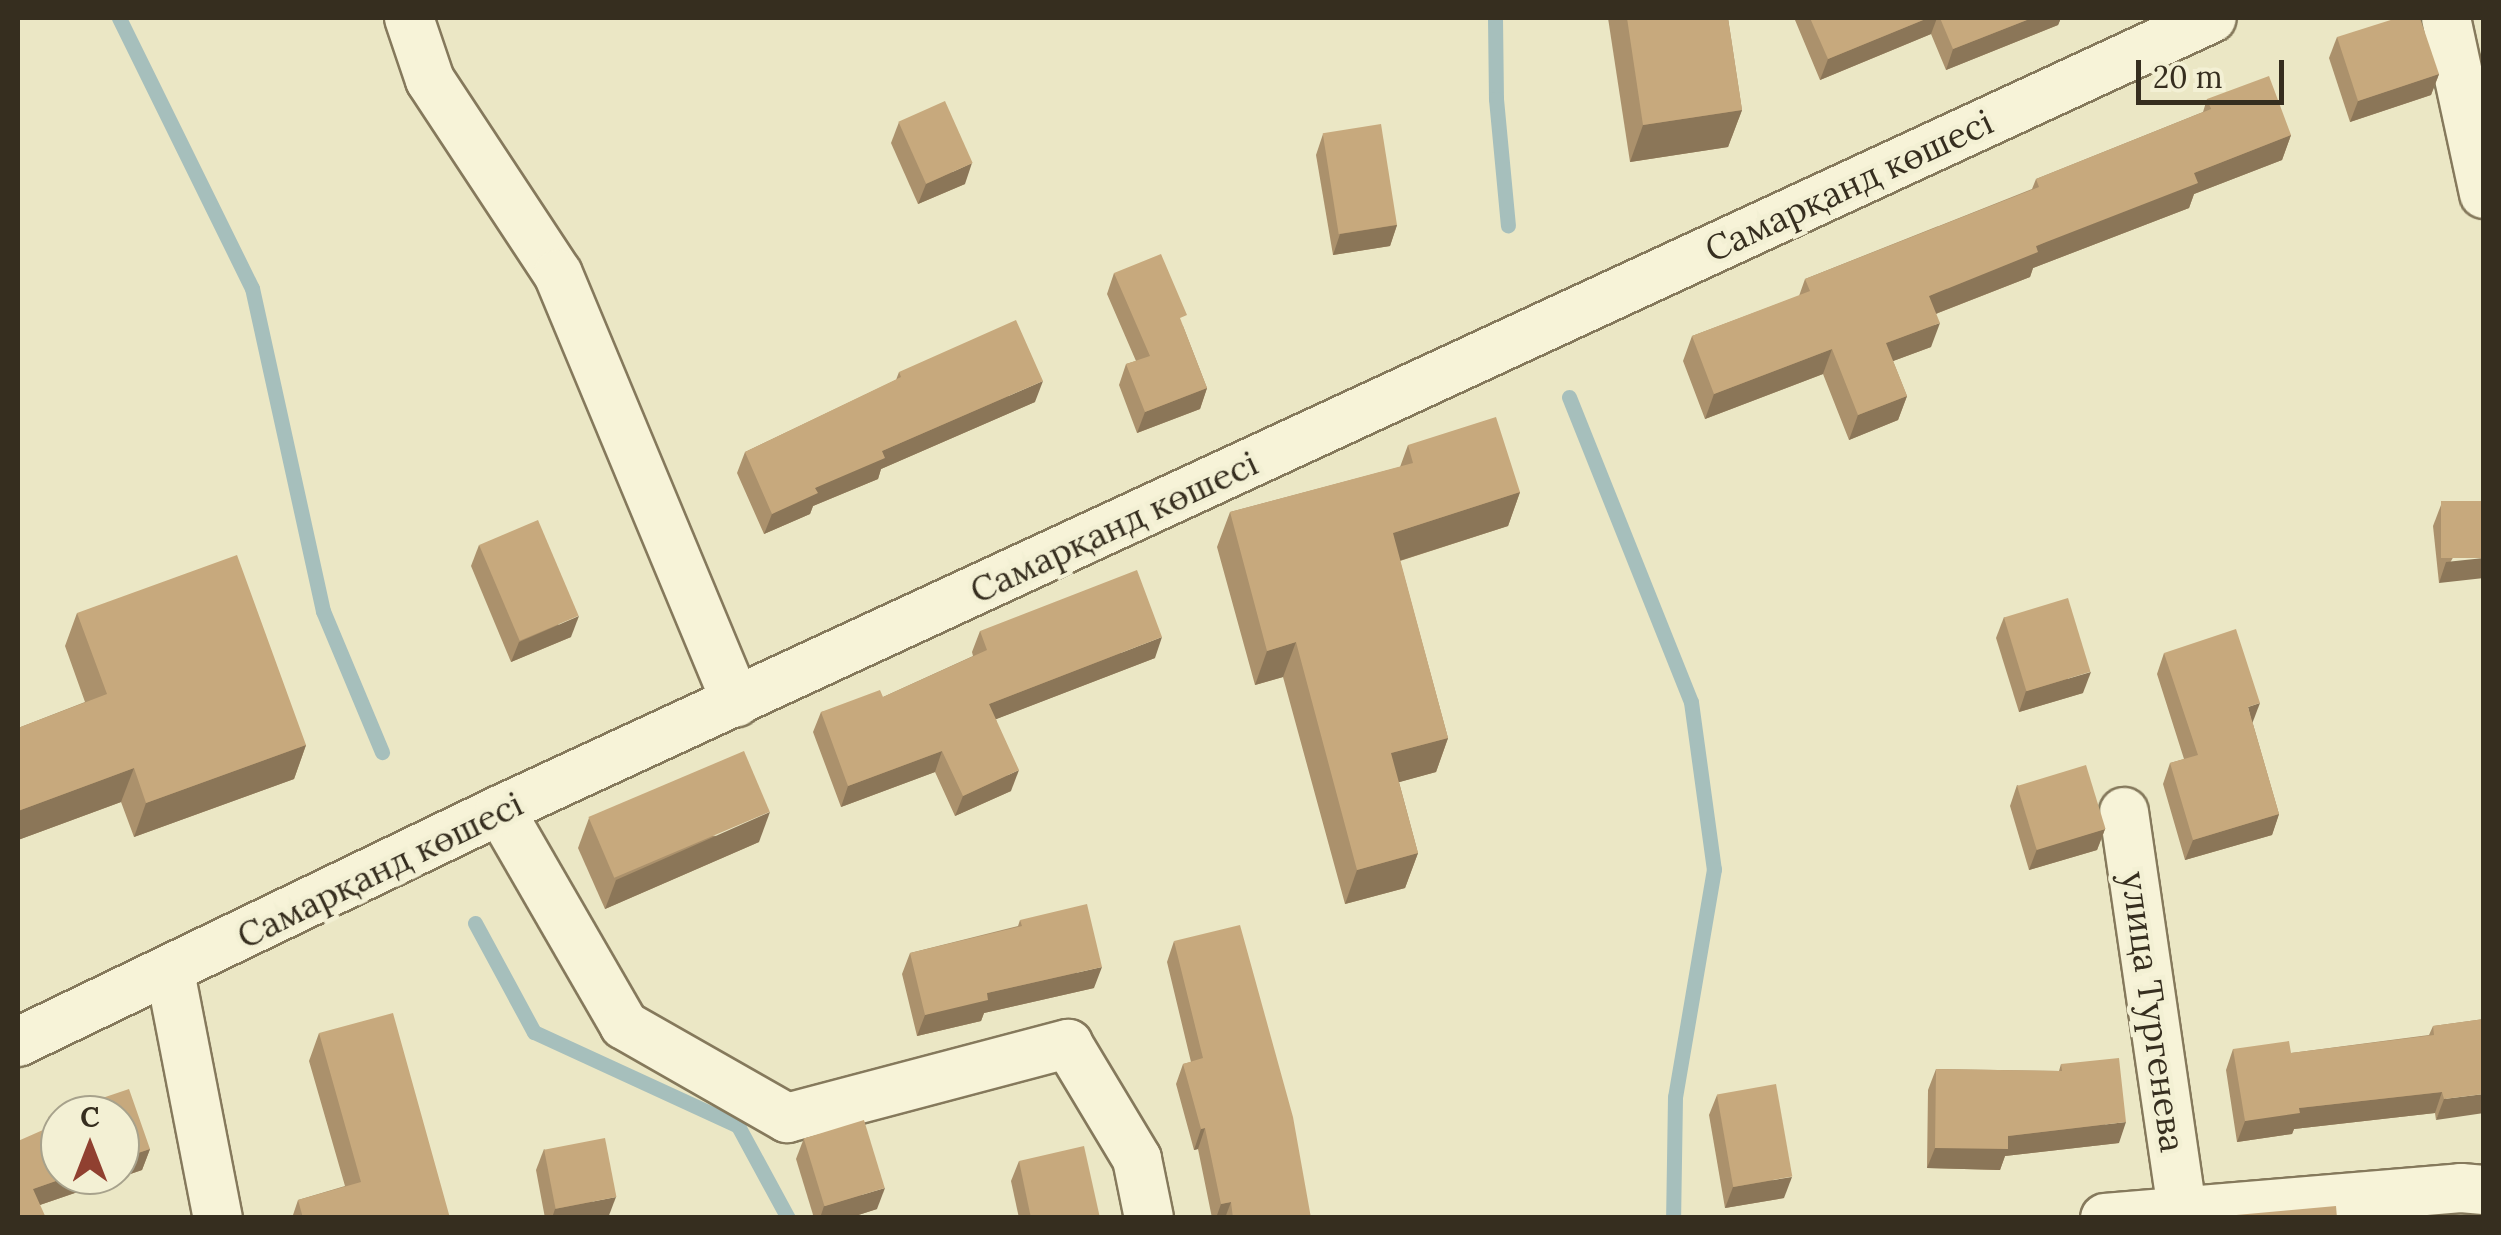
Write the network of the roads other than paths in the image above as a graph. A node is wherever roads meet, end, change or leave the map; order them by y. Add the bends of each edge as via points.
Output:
1 (410, 18) edge
2 (2212, 18) edge
3 (2446, 18) edge
4 (2484, 194) edge
5 (736, 702) junction
6 (500, 810) junction
7 (2124, 812) dead end
8 (170, 972) junction
9 (18, 1042) edge
10 (2484, 1190) edge
11 (2353, 1208) edge
12 (2182, 1212) junction
13 (218, 1218) edge
14 (1149, 1218) edge
15 (2105, 1218) edge

1 - 5 street via 430,80 558,274
2 - 5 street, Самарқанд көшесі
3 - 4 street
5 - 6 street, Самарқанд көшесі
6 - 8 street, Самарқанд көшесі
6 - 14 street via 624,1025 787,1118 1068,1044 1137,1159
7 - 12 street, улица Тургенева
8 - 9 street, Самарқанд көшесі
8 - 13 street
10 - 11 street via 2461,1188
11 - 12 street
12 - 15 street

